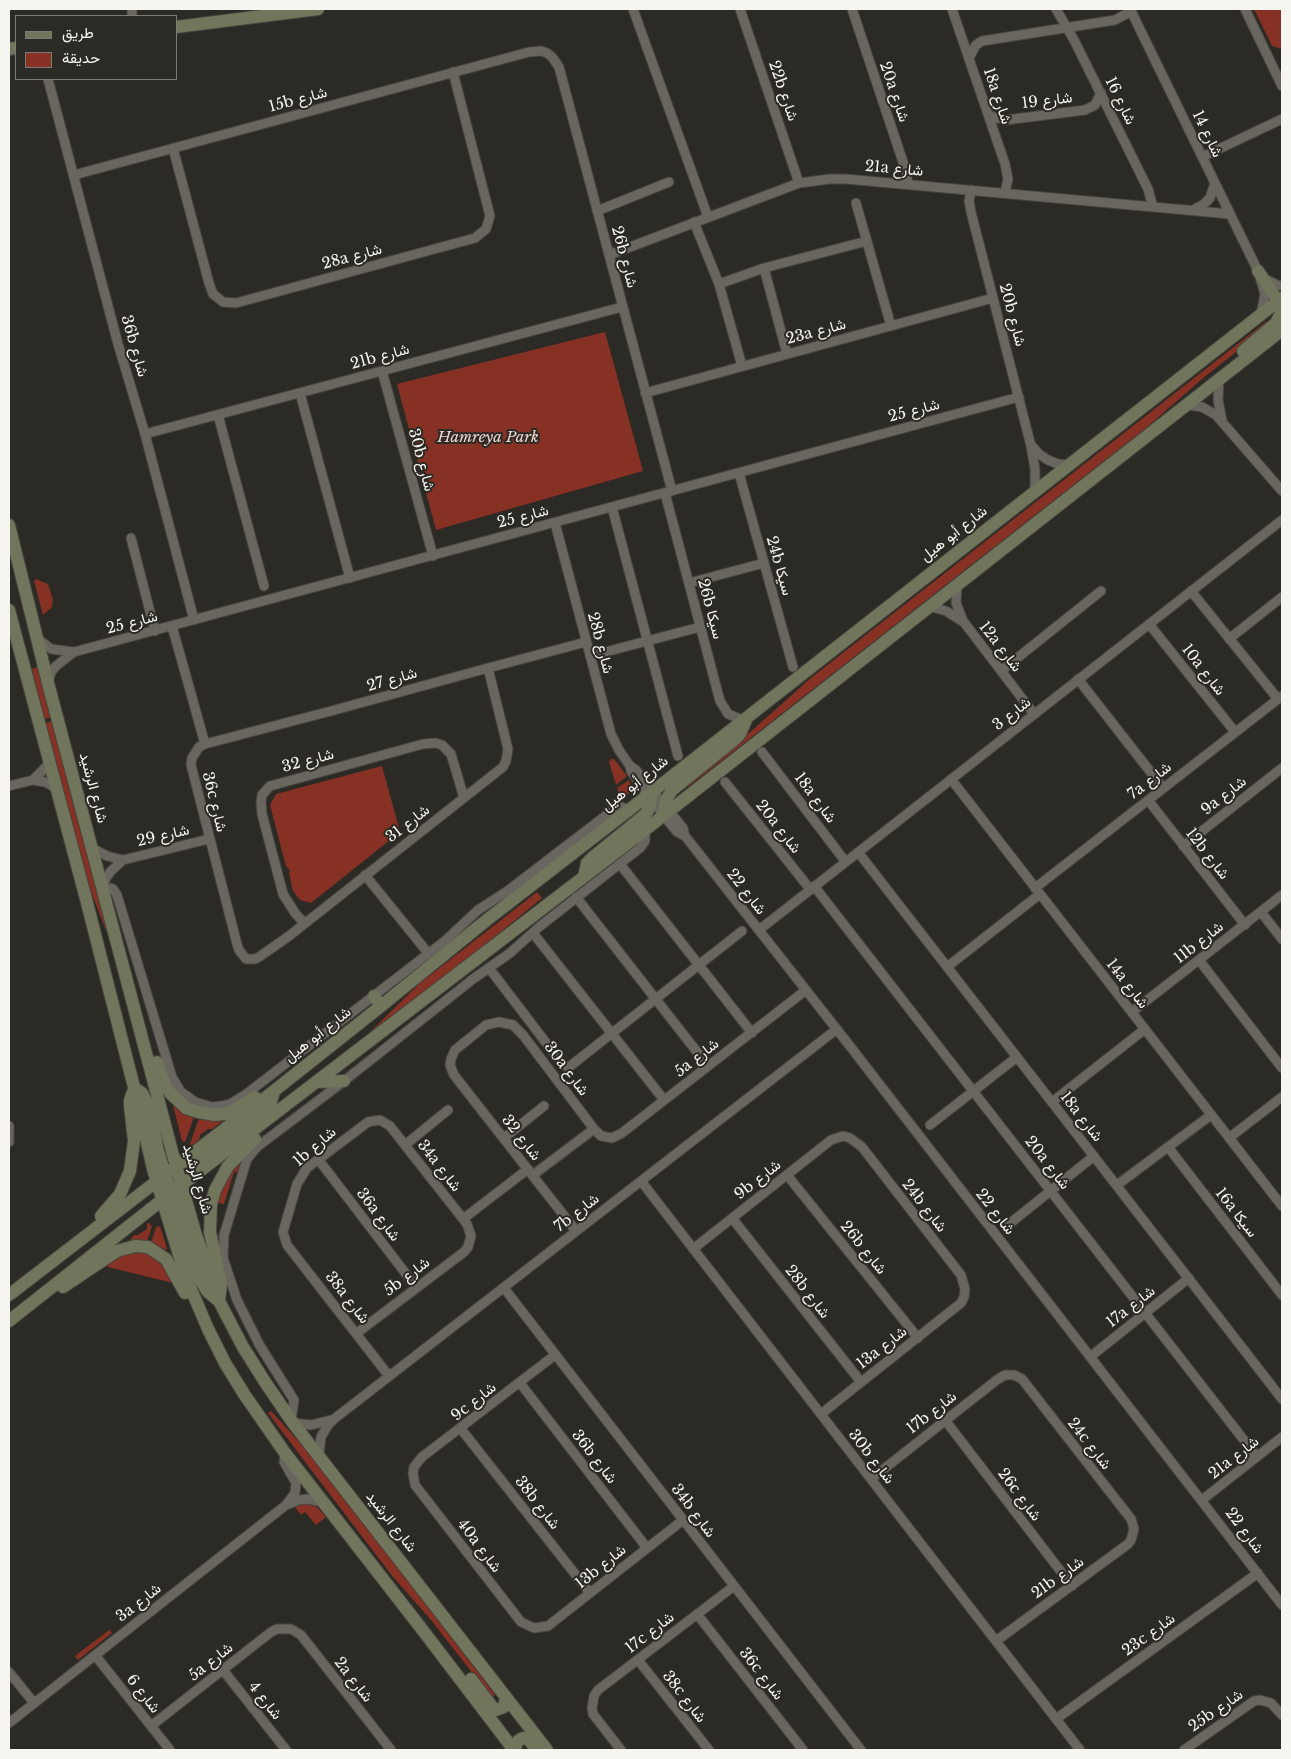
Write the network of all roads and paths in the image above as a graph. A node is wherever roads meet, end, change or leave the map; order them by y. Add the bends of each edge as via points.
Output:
1 (318, 9) edge
2 (633, 9) edge
3 (740, 9) edge
4 (852, 9) edge
5 (952, 9) edge
6 (1056, 9) edge
7 (1245, 9) edge
8 (1131, 10) edge
9 (178, 27) edge
10 (1066, 27) junction
11 (529, 52) joint
12 (969, 58) junction
13 (453, 72) junction
14 (48, 80) edge
15 (1282, 86) edge
16 (1101, 93) junction
17 (988, 114) junction
18 (1282, 119) edge
19 (173, 148) junction
20 (1202, 157) junction
21 (74, 175) junction
22 (669, 182) dead end
23 (799, 183) junction
24 (1215, 183) junction
25 (908, 184) junction
26 (971, 190) junction
27 (1005, 193) junction
28 (856, 203) dead end
29 (1153, 207) junction
30 (1190, 210) junction
31 (597, 211) junction
32 (1230, 214) junction
33 (708, 217) junction
34 (694, 222) junction
35 (867, 241) junction
36 (609, 255) junction
37 (764, 268) junction
38 (1258, 271) junction
39 (719, 284) junction
40 (1282, 286) edge
41 (993, 298) junction
42 (1280, 299) edge
43 (622, 307) junction
44 (1261, 314) junction
45 (891, 326) junction
46 (1282, 330) edge
47 (787, 354) junction
48 (742, 366) junction
49 (382, 371) junction
50 (1222, 377) junction
51 (645, 393) junction
52 (300, 394) junction
53 (1019, 397) junction
54 (1187, 405) junction
55 (218, 415) junction
56 (1222, 420) junction
57 (144, 434) junction
58 (1032, 446) junction
59 (1069, 465) junction
60 (739, 473) junction
61 (1282, 491) edge
62 (668, 492) junction
63 (1035, 492) junction
64 (612, 507) junction
65 (1282, 520) edge
66 (555, 522) junction
67 (9, 525) edge
68 (131, 538) dead end
69 (432, 556) junction
70 (764, 563) junction
71 (350, 578) junction
72 (689, 583) junction
73 (957, 585) junction
74 (264, 586) dead end
75 (1101, 591) dead end
76 (1191, 591) junction
77 (1282, 597) edge
78 (928, 606) junction
79 (9, 610) edge
80 (194, 620) junction
81 (963, 621) junction
82 (1149, 624) junction
83 (172, 626) junction
84 (700, 627) junction
85 (155, 631) junction
86 (37, 638) junction
87 (1229, 639) junction
88 (648, 641) junction
89 (586, 642) junction
90 (74, 652) junction
91 (590, 656) junction
92 (793, 667) dead end
93 (488, 668) junction
94 (1001, 671) junction
95 (1078, 679) junction
96 (48, 683) junction
97 (1280, 698) edge
98 (1034, 714) junction
99 (746, 719) junction
100 (1235, 732) junction
101 (206, 744) junction
102 (762, 752) dead end
103 (678, 756) dead end
104 (49, 764) junction
105 (1282, 768) edge
106 (951, 779) junction
107 (33, 780) junction
108 (725, 782) dead end
109 (9, 786) edge
110 (56, 788) junction
111 (1163, 788) junction
112 (464, 798) junction
113 (648, 798) junction
114 (1148, 800) junction
115 (629, 810) junction
116 (665, 810) junction
117 (645, 830) junction
118 (210, 839) junction
119 (1183, 846) junction
120 (92, 848) junction
121 (858, 852) junction
122 (123, 860) junction
123 (846, 861) junction
124 (620, 864) junction
125 (365, 875) junction
126 (584, 877) junction
127 (102, 887) junction
128 (812, 888) junction
129 (1037, 891) junction
130 (1282, 895) edge
131 (576, 897) junction
132 (1261, 912) junction
133 (304, 923) junction
134 (1245, 925) junction
135 (758, 930) junction
136 (742, 931) dead end
137 (533, 933) junction
138 (1282, 939) edge
139 (428, 953) junction
140 (246, 958) joint
141 (1199, 960) junction
142 (699, 965) junction
143 (947, 967) junction
144 (489, 968) junction
145 (806, 990) junction
146 (655, 999) junction
147 (378, 1001) junction
148 (1132, 1012) junction
149 (506, 1022) joint
150 (837, 1029) junction
151 (1145, 1029) junction
152 (612, 1033) junction
153 (752, 1033) junction
154 (145, 1046) junction
155 (1017, 1056) junction
156 (708, 1066) junction
157 (1282, 1068) edge
158 (344, 1081) junction
159 (318, 1082) junction
160 (134, 1087) junction
161 (274, 1091) junction
162 (973, 1091) junction
163 (1282, 1097) edge
164 (664, 1100) junction
165 (1052, 1102) junction
166 (544, 1106) dead end
167 (448, 1110) dead end
168 (1211, 1115) junction
169 (269, 1119) junction
170 (374, 1120) joint
171 (930, 1125) dead end
172 (9, 1126) edge
173 (594, 1129) junction
174 (601, 1136) joint
175 (843, 1136) joint
176 (504, 1138) junction
177 (1229, 1138) junction
178 (9, 1142) edge
179 (405, 1145) junction
180 (1168, 1147) junction
181 (1094, 1156) junction
182 (318, 1159) junction
183 (530, 1172) junction
184 (787, 1175) junction
185 (179, 1176) junction
186 (641, 1181) junction
187 (1116, 1185) junction
188 (164, 1187) junction
189 (1051, 1190) junction
190 (1281, 1203) edge
191 (732, 1218) junction
192 (463, 1219) junction
193 (1008, 1224) dead end
194 (576, 1231) junction
195 (284, 1237) joint
196 (471, 1241) joint
197 (693, 1249) junction
198 (66, 1250) junction
199 (1189, 1278) junction
200 (416, 1287) junction
201 (504, 1288) junction
202 (9, 1295) edge
203 (1282, 1295) edge
204 (219, 1300) junction
205 (32, 1302) junction
206 (961, 1303) joint
207 (199, 1308) junction
208 (9, 1311) edge
209 (1146, 1312) junction
210 (9, 1321) edge
211 (357, 1333) junction
212 (918, 1338) junction
213 (556, 1355) junction
214 (1090, 1357) junction
215 (1014, 1375) joint
216 (389, 1376) junction
217 (861, 1382) junction
218 (520, 1383) junction
219 (1282, 1399) edge
220 (821, 1414) junction
221 (334, 1419) junction
222 (945, 1420) junction
223 (292, 1421) junction
224 (461, 1429) junction
225 (1282, 1437) edge
226 (285, 1452) junction
227 (319, 1455) junction
228 (1257, 1456) junction
229 (412, 1473) joint
230 (871, 1479) junction
231 (1202, 1500) junction
232 (324, 1502) junction
233 (286, 1505) junction
234 (682, 1520) junction
235 (1133, 1535) joint
236 (647, 1548) junction
237 (1258, 1573) junction
238 (734, 1586) junction
239 (1072, 1586) junction
240 (590, 1594) junction
241 (1282, 1605) edge
242 (697, 1614) junction
243 (291, 1628) joint
244 (421, 1628) junction
245 (534, 1628) joint
246 (996, 1641) junction
247 (95, 1655) junction
248 (638, 1660) junction
249 (223, 1670) junction
250 (9, 1672) edge
251 (506, 1698) junction
252 (34, 1703) junction
253 (1282, 1715) edge
254 (1056, 1719) junction
255 (9, 1723) edge
256 (151, 1726) junction
257 (1197, 1747) edge
258 (170, 1750) edge
259 (286, 1750) edge
260 (391, 1750) edge
261 (515, 1750) edge
262 (537, 1750) edge
263 (547, 1750) edge
264 (621, 1750) edge
265 (709, 1750) edge
266 (803, 1750) edge
267 (861, 1750) edge
268 (1080, 1750) edge
269 (1184, 1750) edge

1 - 9 main road
2 - 33 street
3 - 23 street, 22b شارع
4 - 25 street, 20a شارع
5 - 12 street, 18a شارع
6 - 10 street, شارع 16
7 - 15 street
8 - 10 street via 1115,20
8 - 20 street, شارع 14
10 - 12 street via 982,40
10 - 16 street, شارع 16
11 - 13 street, 15b شارع
11 - 31 street, 26b شارع via 541,51 556,62
12 - 17 street, 18a شارع
13 - 19 street, 15b شارع
13 - 19 street, 28a شارع via 490,216 486,229 475,238 236,303 223,302 213,294
14 - 21 street, 36b شارع
16 - 17 street, شارع 19 via 1096,105 1085,110 1006,120
16 - 29 street, شارع 16 via 1148,189
17 - 27 street, 18a شارع via 1007,172
18 - 20 street
19 - 21 street, 15b شارع
20 - 24 street, شارع 14
21 - 57 street, 36b شارع
22 - 31 street
23 - 25 street, 21a شارع via 846,179
23 - 33 street, 21a شارع
24 - 30 street via 1210,198
24 - 32 street, شارع 14
25 - 26 street, 21a شارع
26 - 27 street, 21a شارع
26 - 41 street, 20b شارع via 970,207
27 - 29 street, 21a شارع
28 - 35 street
29 - 30 street, 21a شارع
30 - 32 street, 21a شارع
31 - 36 street, 26b شارع
32 - 38 street, شارع 14
33 - 34 street, 21a شارع
34 - 36 street, 21a شارع
34 - 39 street
35 - 37 street
35 - 45 street
36 - 43 street, 26b شارع
37 - 39 street
37 - 47 street
38 - 40 street, شارع 14 via 1266,280
38 - 42 main road
38 - 44 street, شارع 14 via 1265,294
39 - 48 street
41 - 45 street, 23a شارع
41 - 53 street, 20b شارع
42 - 44 main road, شارع أبو هيل
42 - 50 main road via 1276,323 1232,360
43 - 49 street, 21b شارع
43 - 51 street, 26b شارع
44 - 59 main road, شارع أبو هيل
45 - 47 street, 23a شارع
46 - 50 main road
47 - 48 street, 23a شارع
48 - 51 street, 23a شارع
49 - 52 street, 21b شارع
49 - 69 street, 30b شارع
50 - 54 main road
50 - 56 street via 1218,400
51 - 62 street, 26b شارع
52 - 55 street, 21b شارع
52 - 71 street
53 - 58 street, 20b شارع
53 - 60 street, شارع 25
54 - 56 street via 1210,410
54 - 73 main road
55 - 57 street, 21b شارع
55 - 74 street
56 - 61 street
57 - 80 street, 36b شارع
58 - 59 street via 1048,460
58 - 63 street, 20b شارع
59 - 63 main road, شارع أبو هيل
60 - 62 street, شارع 25
60 - 70 street, 24b سيكا
62 - 64 street, شارع 25
62 - 72 street, 26b سيكا
63 - 99 main road, شارع أبو هيل
64 - 66 street, شارع 25
64 - 88 street
65 - 76 street, شارع 3
66 - 69 street, شارع 25
66 - 89 street, 28b شارع
67 - 86 main road, شارع الرشيد
68 - 85 street
69 - 71 street, شارع 25
70 - 72 street
70 - 92 street, 24b سيكا
71 - 80 street, شارع 25
72 - 84 street, 26b سيكا
73 - 78 main road
73 - 81 street, 12a شارع via 956,604
75 - 94 street
76 - 82 street, شارع 3
76 - 87 street
77 - 87 street
78 - 81 street, 12a شارع
78 - 116 main road via 841,677
79 - 104 main road
80 - 83 street, شارع 25
81 - 94 street, 12a شارع
82 - 95 street, شارع 3
82 - 100 street, 10a شارع
83 - 85 street, شارع 25
83 - 101 street
84 - 88 street
84 - 99 street, 26b سيكا via 723,708 735,718
85 - 90 street, شارع 25
86 - 90 street, شارع 25 via 51,649
86 - 96 main road, شارع الرشيد
87 - 97 street
88 - 91 street
88 - 103 street
89 - 91 street, 28b شارع
89 - 93 street, شارع 27
90 - 96 street via 56,666
91 - 113 street, 28b شارع via 611,734 630,766 636,770
93 - 101 street, شارع 27
93 - 112 street, شارع 31 via 508,755 498,771
94 - 98 street, 12a شارع
95 - 98 street, شارع 3
95 - 111 street
96 - 120 main road, شارع الرشيد
97 - 100 street, 7a شارع
98 - 106 street, شارع 3
99 - 113 main road, شارع أبو هيل
99 - 116 main road via 734,740 672,790
100 - 111 street, 7a شارع
101 - 118 street, 36c شارع via 195,752 191,765
102 - 123 street, 18a شارع
104 - 107 street
104 - 110 main road
105 - 119 street, 9a شارع
106 - 121 street, شارع 3
106 - 129 street, 14a شارع
107 - 109 street
107 - 110 street
108 - 128 street, 20a شارع
110 - 160 main road
111 - 114 street, 7a شارع
112 - 125 street, شارع 31
112 - 133 street, شارع 32 via 450,754 436,743 270,786 260,802 262,814 283,894
113 - 115 main road, شارع أبو هيل
113 - 116 street, شارع 22
113 - 126 main road via 649,810 592,858
114 - 119 street, 12b شارع
114 - 129 street, 7a شارع
115 - 139 street via 622,807 613,810 478,910
115 - 147 main road, شارع أبو هيل
116 - 117 main road
116 - 135 street, شارع 22 via 677,832 685,836
117 - 124 street via 643,845
117 - 126 main road
118 - 122 street, شارع 29
118 - 140 street, 36c شارع via 238,950
119 - 134 street, 12b شارع
120 - 122 street, شارع 29
120 - 127 main road, شارع الرشيد
121 - 123 street, شارع 3
121 - 143 street, 18a شارع
122 - 127 street, شارع 29 via 111,871
123 - 128 street, شارع 3
124 - 131 street
124 - 142 street
125 - 133 street, شارع 31
125 - 139 street
126 - 159 main road
127 - 147 street via 113,889 117,895 172,1077 181,1092 195,1102 212,1107 238,1100
127 - 154 main road, شارع الرشيد
128 - 135 street, شارع 3
128 - 162 street, 20a شارع
129 - 143 street, 7a شارع
129 - 148 street, 14a شارع
130 - 132 street, 11b شارع
131 - 137 street
131 - 146 street
132 - 134 street, 11b شارع
132 - 138 street
133 - 140 street, شارع 31 via 259,957
134 - 141 street, 11b شارع
135 - 145 street, شارع 22
136 - 142 street
137 - 144 street
137 - 152 street
139 - 147 street
141 - 148 street, 11b شارع
141 - 157 street
142 - 146 street
142 - 153 street
143 - 155 street, 18a شارع
144 - 152 street via 564,1066 571,1066
144 - 158 street
145 - 150 street, شارع 22
145 - 153 street, 5a شارع
146 - 152 street
146 - 156 street
147 - 161 main road, شارع أبو هيل
148 - 151 street, 14a شارع
149 - 173 street, 30a شارع via 519,1029
149 - 176 street, شارع 32 via 486,1025 455,1050 451,1059 454,1075
150 - 186 street, 7b شارع
150 - 214 street, شارع 22
151 - 165 street
151 - 168 street, 14a شارع
152 - 164 street
153 - 156 street, 5a شارع
154 - 161 main road via 153,1054 170,1093 186,1108 206,1114 224,1114 258,1095
154 - 185 main road, شارع الرشيد
155 - 162 street
155 - 165 street, 18a شارع
156 - 164 street, 5a شارع
158 - 159 main road
158 - 223 street via 251,1153 242,1170 223,1243 225,1266 237,1300 260,1346 294,1400
159 - 169 main road
160 - 188 main road via 142,1093 150,1108
160 - 198 main road via 130,1106 134,1151 126,1183 112,1205 72,1239
161 - 185 main road via 265,1111
162 - 171 street
162 - 189 street, 20a شارع
163 - 177 street
164 - 174 street, 5a شارع via 618,1136
165 - 181 street, 18a شارع
166 - 176 street
167 - 179 street
168 - 177 street, 14a شارع
168 - 180 street
169 - 185 main road
169 - 204 main road via 261,1134 228,1166 213,1197 209,1218 221,1284
170 - 179 street, 34a شارع via 386,1122
170 - 182 street, 1b شارع
172 - 178 street
173 - 174 street, 30a شارع
173 - 183 street
175 - 184 street, 9b شارع via 830,1140
175 - 206 street, 24b شارع via 862,1147 961,1275 966,1289
176 - 183 street, شارع 32
177 - 190 street, 14a شارع
179 - 192 street, 34a شارع
180 - 187 street
180 - 203 street, 16a سيكا
181 - 187 street, 18a شارع
181 - 189 street
182 - 195 street, 1b شارع via 299,1178 283,1227
182 - 200 street, 36a شارع
183 - 192 street
183 - 194 street, شارع 32
184 - 191 street, 9b شارع
184 - 212 street, 26b شارع
185 - 188 main road
185 - 188 main road
185 - 204 main road, شارع الرشيد
186 - 194 street, 7b شارع
186 - 197 street, 30b شارع
187 - 199 street, 18a شارع
188 - 198 main road
188 - 204 main road via 200,1280
188 - 205 main road
188 - 207 main road via 180,1258
188 - 208 main road
189 - 193 street
189 - 209 street, 20a شارع
191 - 197 street, 9b شارع
191 - 217 street, 28b شارع
192 - 196 street, 34a شارع via 470,1230
194 - 201 street, 7b شارع
195 - 211 street, 38a شارع
196 - 200 street, 5b شارع via 464,1252
197 - 220 street, 30b شارع
198 - 202 main road
199 - 209 street, 17a شارع
199 - 219 street, 18a شارع
200 - 211 street, 5b شارع
201 - 213 street, 34b شارع
201 - 216 street, 7b شارع
204 - 223 main road, شارع الرشيد via 248,1354
205 - 207 main road via 52,1295 117,1251 135,1246 148,1247 166,1259 186,1295
205 - 210 main road
206 - 212 street, 13a شارع
207 - 226 main road via 225,1363
209 - 214 street, 17a شارع
209 - 228 street, 20a شارع
211 - 216 street, 38a شارع
212 - 217 street, 13a شارع
213 - 218 street, 9c شارع
213 - 234 street, 34b شارع
214 - 231 street, شارع 22
215 - 222 street, 17b شارع via 998,1379
215 - 235 street, 24c شارع via 1022,1379 1130,1519
216 - 221 street, 7b شارع
217 - 220 street, 13a شارع
218 - 224 street, 9c شارع
218 - 236 street, 36b شارع
220 - 230 street, 30b شارع
221 - 223 street, 7b شارع via 311,1425
221 - 227 street, 7b شارع via 321,1437
222 - 230 street, 17b شارع
222 - 239 street, 26c شارع
223 - 227 main road, شارع الرشيد
224 - 229 street, 9c شارع via 418,1461
224 - 240 street, 38b شارع
225 - 228 street, 21a شارع
226 - 232 main road
226 - 233 street, 3a شارع via 284,1462 296,1483 295,1493
227 - 251 main road, شارع الرشيد
228 - 231 street, 21a شارع
229 - 245 street, 40a شارع via 415,1485 521,1622
230 - 246 street, 30b شارع
231 - 237 street, شارع 22
232 - 233 street, 3a شارع via 307,1499
232 - 244 main road
233 - 247 street, 3a شارع
234 - 236 street, 13b شارع
234 - 238 street, 34b شارع
235 - 239 street, 21b شارع via 1128,1544
236 - 240 street, 13b شارع
237 - 241 street, شارع 22
237 - 254 street, 23c شارع
238 - 242 street, 17c شارع
238 - 267 street, 34b شارع
239 - 246 street, 21b شارع
240 - 245 street, 13b شارع via 548,1626
242 - 248 street, 17c شارع
242 - 266 street, 36c شارع
243 - 249 street, 5a شارع via 271,1632
243 - 260 street, 2a شارع via 301,1635
244 - 251 main road via 441,1640 492,1708 504,1707
244 - 261 main road
246 - 254 street, 30b شارع
247 - 252 street, 3a شارع
247 - 256 street, شارع 6
248 - 264 street, 17c شارع via 594,1696 592,1708 596,1720
248 - 265 street, 38c شارع
249 - 256 street, 5a شارع
249 - 259 street, شارع 4
250 - 252 street
251 - 263 main road, شارع الرشيد
252 - 255 street, 3a شارع
253 - 257 street, 25b شارع via 1266,1701 1249,1703
254 - 268 street, 30b شارع
256 - 258 street, شارع 6
257 - 269 street, 25b شارع
261 - 262 main road via 523,1738

